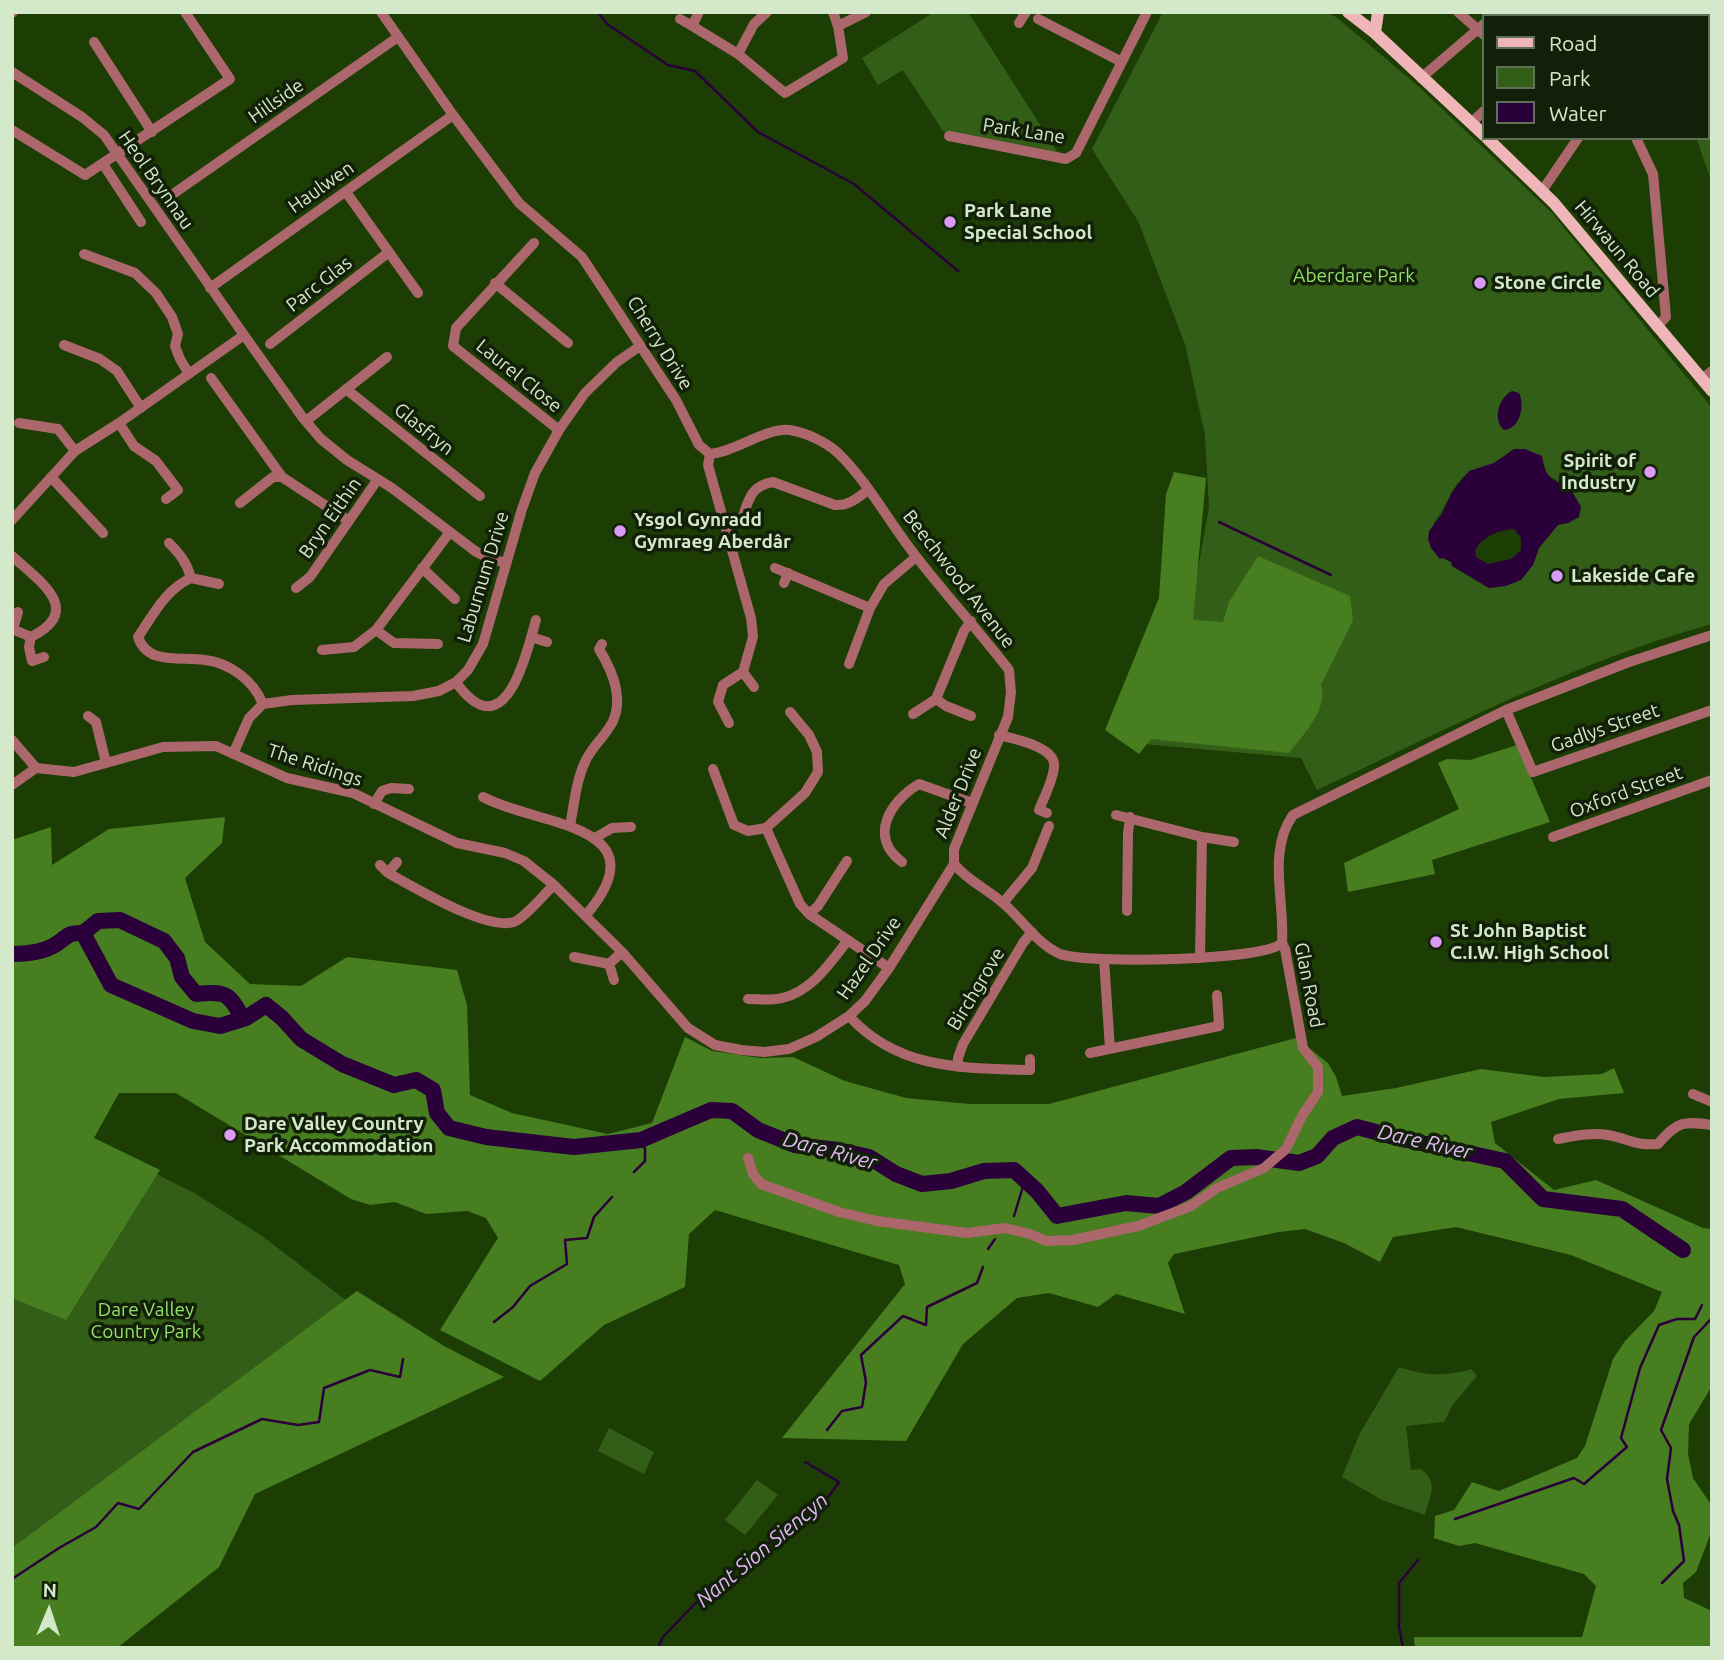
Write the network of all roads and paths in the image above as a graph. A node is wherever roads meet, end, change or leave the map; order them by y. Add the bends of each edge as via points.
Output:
1 (185, 12) edge
2 (381, 12) edge
3 (699, 12) edge
4 (767, 12) edge
5 (833, 12) edge
6 (866, 12) edge
7 (1026, 12) edge
8 (1147, 12) edge
9 (1348, 12) edge
10 (1378, 12) edge
11 (1458, 12) edge
12 (680, 19) dead end
13 (1038, 19) dead end
14 (1019, 23) dead end
15 (838, 26) junction
16 (694, 27) junction
17 (1482, 29) edge
18 (1375, 33) junction
19 (398, 37) junction
20 (93, 43) dead end
21 (738, 54) junction
22 (1122, 62) junction
23 (12, 72) edge
24 (1421, 78) junction
25 (1482, 113) edge
26 (453, 115) junction
27 (1471, 123) junction
28 (12, 130) edge
29 (152, 132) junction
30 (1482, 133) edge
31 (949, 136) dead end
32 (1489, 140) edge
33 (1577, 140) edge
34 (1637, 140) edge
35 (117, 155) junction
36 (103, 164) junction
37 (345, 191) junction
38 (1542, 191) junction
39 (173, 194) dead end
40 (141, 222) dead end
41 (534, 243) dead end
42 (389, 252) junction
43 (84, 254) dead end
44 (495, 283) junction
45 (210, 288) junction
46 (418, 293) dead end
47 (1657, 327) junction
48 (244, 335) junction
49 (568, 343) dead end
50 (270, 344) dead end
51 (64, 345) dead end
52 (640, 346) junction
53 (387, 357) dead end
54 (189, 374) junction
55 (1707, 375) edge
56 (212, 377) dead end
57 (346, 389) junction
58 (1712, 391) edge
59 (141, 408) junction
60 (306, 421) junction
61 (19, 423) dead end
62 (119, 424) junction
63 (559, 430) junction
64 (75, 451) junction
65 (710, 454) junction
66 (51, 477) junction
67 (282, 477) junction
68 (378, 479) junction
69 (868, 489) junction
70 (480, 496) dead end
71 (166, 499) dead end
72 (240, 503) dead end
73 (742, 508) dead end
74 (13, 518) edge
75 (349, 521) junction
76 (450, 532) junction
77 (103, 533) dead end
78 (169, 543) dead end
79 (12, 556) edge
80 (916, 557) junction
81 (506, 563) junction
82 (422, 568) junction
83 (775, 568) dead end
84 (191, 578) junction
85 (219, 584) dead end
86 (296, 588) dead end
87 (455, 599) dead end
88 (870, 608) junction
89 (18, 612) dead end
90 (536, 620) dead end
91 (971, 621) junction
92 (13, 629) edge
93 (376, 630) junction
94 (1712, 635) edge
95 (32, 637) junction
96 (531, 637) junction
97 (547, 642) dead end
98 (438, 644) dead end
99 (603, 645) dead end
100 (321, 650) dead end
101 (44, 657) dead end
102 (849, 664) dead end
103 (743, 672) junction
104 (456, 682) junction
105 (754, 687) dead end
106 (936, 699) junction
107 (263, 704) junction
108 (1506, 710) junction
109 (1712, 710) edge
110 (790, 712) dead end
111 (913, 714) dead end
112 (88, 716) dead end
113 (971, 716) dead end
114 (729, 723) dead end
115 (999, 735) junction
116 (12, 740) edge
117 (233, 754) junction
118 (106, 763) junction
119 (36, 768) junction
120 (713, 769) dead end
121 (1712, 780) edge
122 (12, 785) edge
123 (409, 789) dead end
124 (483, 797) dead end
125 (972, 803) junction
126 (374, 804) junction
127 (1047, 813) dead end
128 (1116, 815) dead end
129 (1130, 817) junction
130 (1049, 825) dead end
131 (570, 826) junction
132 (631, 827) dead end
133 (766, 828) junction
134 (1202, 837) junction
135 (1553, 837) dead end
136 (595, 838) junction
137 (1234, 842) dead end
138 (847, 861) dead end
139 (397, 862) dead end
140 (902, 862) dead end
141 (954, 864) junction
142 (380, 865) dead end
143 (388, 873) junction
144 (554, 885) junction
145 (1003, 903) junction
146 (1127, 911) dead end
147 (809, 914) junction
148 (586, 915) junction
149 (1032, 932) junction
150 (848, 940) junction
151 (1282, 943) junction
152 (622, 952) junction
153 (574, 957) dead end
154 (1104, 958) junction
155 (1200, 958) junction
156 (609, 964) junction
157 (889, 968) junction
158 (614, 980) dead end
159 (1217, 995) dead end
160 (748, 999) dead end
161 (849, 1016) junction
162 (1110, 1049) junction
163 (1090, 1053) dead end
164 (1030, 1059) dead end
165 (958, 1067) junction
166 (1693, 1094) dead end
167 (1712, 1102) edge
168 (1712, 1125) edge
169 (1558, 1139) dead end
170 (748, 1158) dead end

1 - 29 street via 230,79
2 - 19 street, Cherry Drive
3 - 16 street
4 - 21 street via 754,23
5 - 15 street
6 - 15 street
7 - 14 street
8 - 22 street, Park Lane
9 - 18 main road, Hirwaun Road
10 - 18 main road
11 - 17 street
12 - 16 street
13 - 22 street
15 - 21 street via 843,58 785,93
16 - 21 street
17 - 24 street
18 - 24 main road, Hirwaun Road
19 - 26 street, Cherry Drive
19 - 39 street, Hillside
20 - 29 street
22 - 31 street, Park Lane via 1084,140 1066,159
23 - 35 street, Heol Brynnau via 82,117 104,135
24 - 27 main road, Hirwaun Road
25 - 27 street
26 - 37 street, Haulwen
26 - 52 street, Cherry Drive via 519,203 582,257
27 - 30 main road, Hirwaun Road
28 - 36 street via 85,175
29 - 35 street
32 - 38 main road, Hirwaun Road
33 - 38 street
34 - 47 street via 1653,174 1667,317
35 - 36 street
35 - 45 street, Heol Brynnau
36 - 40 street
37 - 42 street
37 - 45 street, Haulwen
38 - 47 main road, Hirwaun Road
41 - 44 street, Laurel Close
42 - 46 street
42 - 50 street, Parc Glas
43 - 54 street via 135,273 156,293 172,317 175,346
44 - 49 street
44 - 63 street, Laurel Close via 456,328 453,346
45 - 48 street, Heol Brynnau
47 - 55 main road, Hirwaun Road
48 - 54 street
48 - 60 street, Heol Brynnau
51 - 59 street via 117,371
52 - 63 street, Laburnum Drive via 585,393
52 - 65 street, Cherry Drive via 699,445
53 - 57 street
54 - 59 street
55 - 58 main road, Hirwaun Road
56 - 67 street via 218,397
57 - 60 street
57 - 70 street, Glasfryn
59 - 62 street
60 - 68 street, Heol Brynnau via 347,460
61 - 64 street via 58,429
62 - 64 street
62 - 71 street via 178,490
63 - 81 street, Laburnum Drive via 535,473
64 - 66 street
65 - 69 street via 787,430 823,442
65 - 103 street via 708,465 751,618 753,637
66 - 74 street
66 - 77 street
67 - 72 street via 273,477
67 - 75 street
68 - 75 street, Bryn Eithin
68 - 76 street, Heol Brynnau
69 - 73 street via 848,504 835,505 773,482 763,483 755,487
69 - 80 street, Beechwood Avenue
75 - 86 street, Bryn Eithin
76 - 81 street, Heol Brynnau via 475,551
76 - 82 street
78 - 84 street
79 - 95 street via 52,593 56,606 51,625
80 - 88 street via 884,584
80 - 91 street, Beechwood Avenue
81 - 104 street, Laburnum Drive via 483,644
82 - 87 street
82 - 93 street
83 - 88 street via 786,578
84 - 85 street
84 - 107 street via 162,601 138,637 141,646 154,656 228,666 250,684
88 - 102 street
89 - 92 street
90 - 96 street
91 - 106 street
91 - 115 street, Beechwood Avenue via 1009,670 1011,692
92 - 95 street
93 - 98 street via 394,643
93 - 100 street via 354,647
94 - 108 street, Glan Road
95 - 101 street via 28,663
96 - 97 street
96 - 104 street via 513,689 501,701 480,704
99 - 131 street via 599,649 618,694 613,721 583,765
103 - 105 street
103 - 114 street via 723,685 718,702
104 - 107 street via 413,696
106 - 111 street
106 - 113 street
107 - 117 street via 249,718
108 - 109 street, Gadlys Street via 1534,772
108 - 151 street, Glan Road via 1293,814 1281,844
110 - 133 street via 817,752 818,772 805,793
112 - 118 street via 96,722
115 - 125 street, Alder Drive
115 - 127 street via 1052,755 1055,765 1039,810
116 - 119 street
117 - 118 street, The Ridings via 216,746 163,747
117 - 126 street, The Ridings via 287,778 353,793
118 - 119 street, The Ridings via 74,772
119 - 122 street
120 - 133 street via 734,825 748,831
121 - 135 street, Oxford Street
123 - 126 street via 382,791
124 - 131 street
125 - 140 street via 919,784 902,794 884,825 886,841
125 - 141 street, Alder Drive via 954,849
126 - 144 street, The Ridings via 457,843 524,861
128 - 129 street
129 - 134 street
129 - 146 street
130 - 145 street via 1032,868
131 - 136 street
132 - 136 street via 612,828
133 - 147 street via 792,889
134 - 137 street
134 - 155 street
136 - 148 street via 611,862 601,897
138 - 147 street
139 - 143 street
141 - 145 street
141 - 157 street, Hazel Drive
142 - 143 street
143 - 144 street via 489,922 514,922
144 - 148 street, The Ridings
145 - 149 street
147 - 150 street
148 - 152 street, The Ridings
149 - 154 street via 1061,954
149 - 165 street, Birchgrove via 963,1044
150 - 157 street
150 - 160 street via 801,990 781,999
151 - 155 street via 1271,950
151 - 170 street, Glan Road via 1303,1048 1318,1067 1318,1092 1286,1149 1264,1168 1217,1188 1191,1206 1138,1226 1073,1240 1046,1241 1005,1228 967,1233 839,1212 761,1184
152 - 156 street
152 - 161 street, Hazel Drive via 688,1028 715,1045 764,1052 789,1049
153 - 156 street
154 - 155 street
154 - 162 street
156 - 158 street
157 - 161 street, Hazel Drive
159 - 162 street via 1219,1026
161 - 165 street via 874,1038 900,1052 923,1062
162 - 163 street
164 - 165 street via 1030,1070
166 - 167 street
168 - 169 street via 1686,1122 1658,1144 1639,1146 1608,1135

